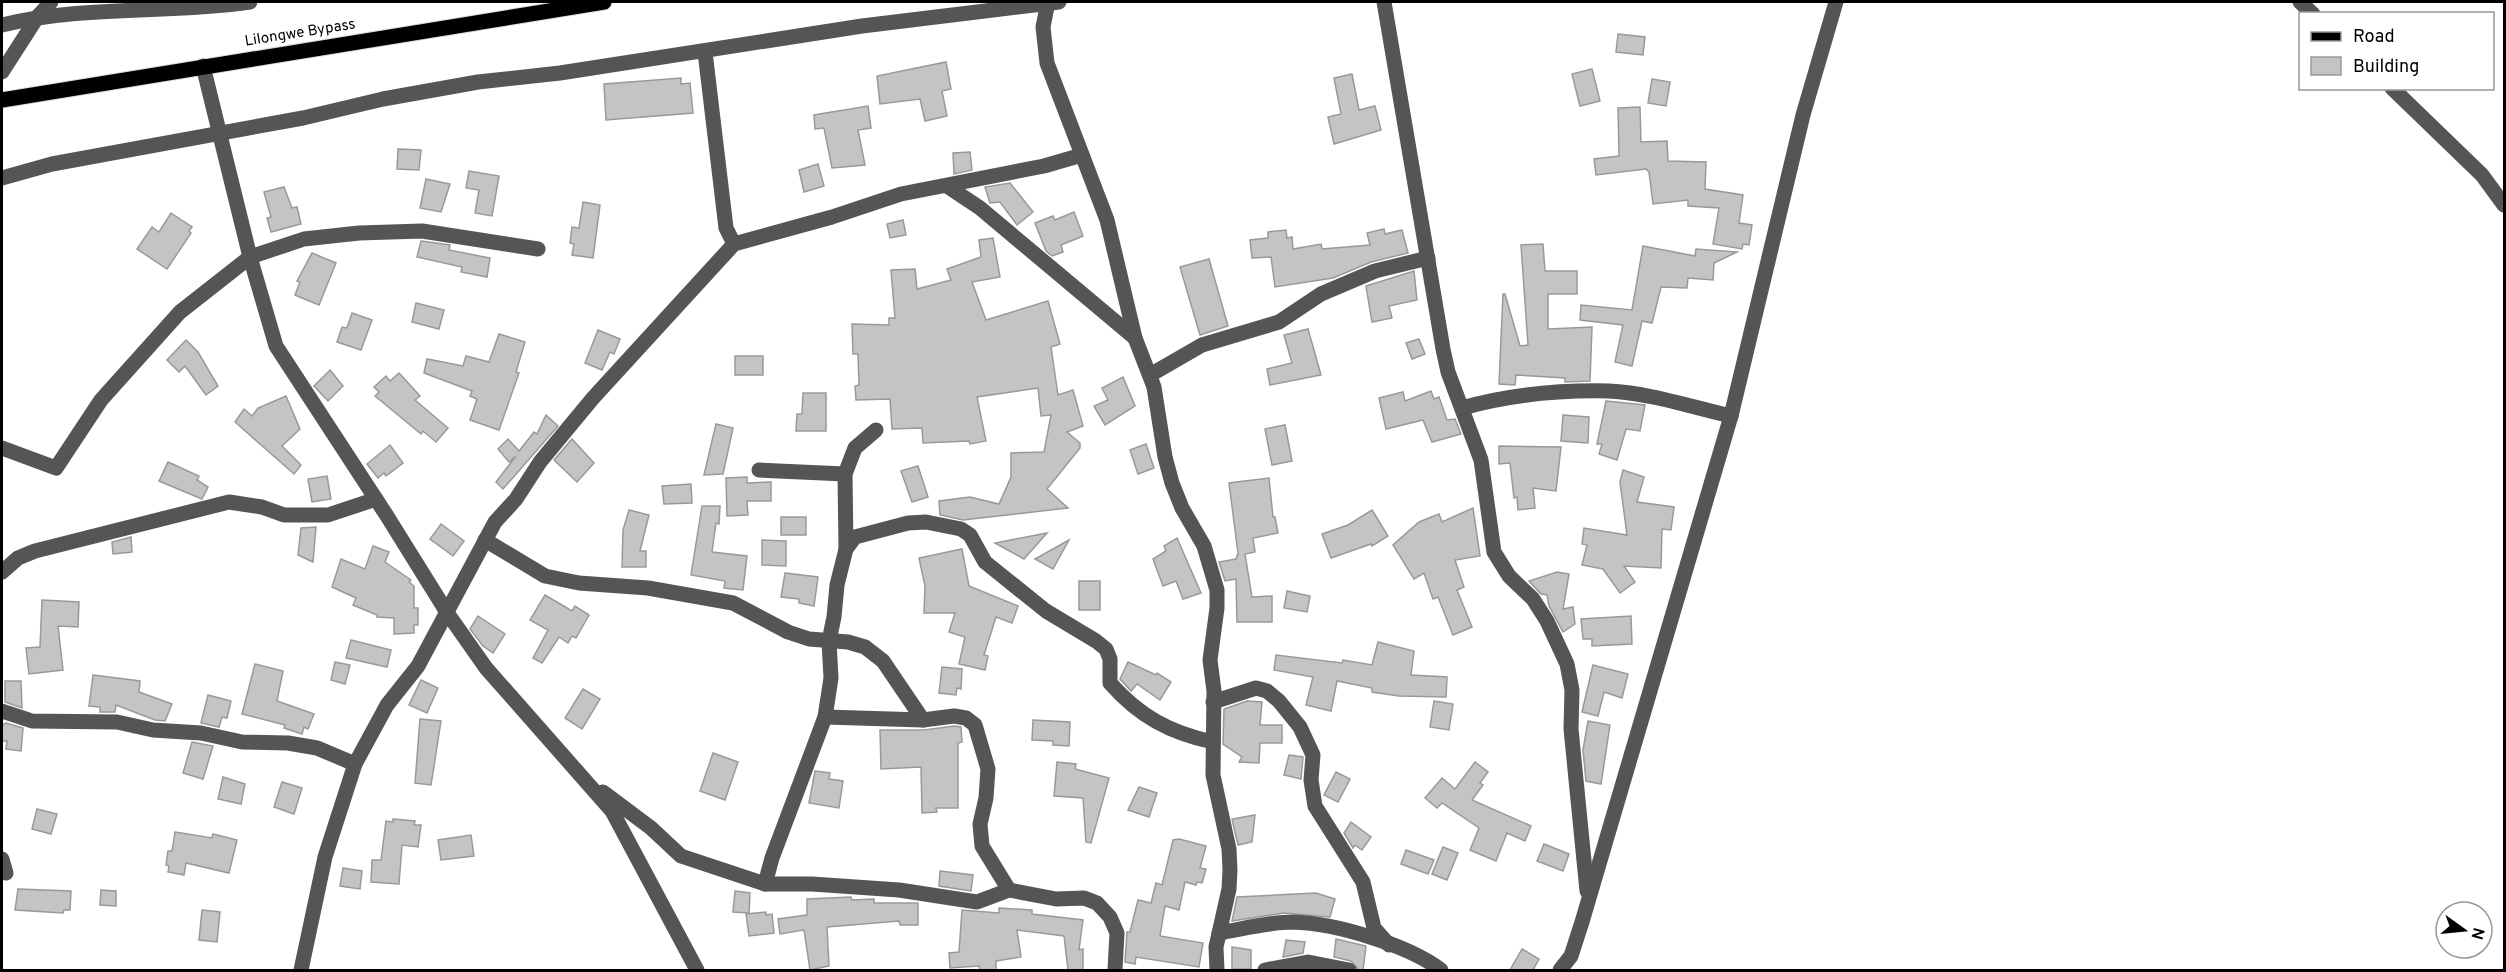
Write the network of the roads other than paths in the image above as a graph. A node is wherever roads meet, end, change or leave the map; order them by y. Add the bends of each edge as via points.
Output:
1 (51, 2) edge
2 (250, 2) edge
3 (604, 2) edge
4 (1052, 2) edge
5 (1384, 2) edge
6 (1836, 2) edge
7 (38, 16) junction
8 (2, 25) edge
9 (705, 52) junction
10 (203, 66) junction
11 (2, 72) edge
12 (2394, 90) edge
13 (2, 100) edge
14 (219, 134) junction
15 (1082, 154) junction
16 (2, 178) edge
17 (947, 186) junction
18 (2505, 205) edge
19 (734, 244) junction
20 (538, 249) dead end
21 (250, 257) junction
22 (1428, 258) junction
23 (1135, 338) junction
24 (1150, 375) junction
25 (1462, 408) junction
26 (1731, 416) junction
27 (876, 430) dead end
28 (2, 448) edge
29 (759, 470) dead end
30 (845, 474) junction
31 (376, 499) junction
32 (485, 540) junction
33 (846, 549) junction
34 (2, 572) edge
35 (447, 614) junction
36 (829, 641) junction
37 (1213, 702) junction
38 (2, 711) edge
39 (825, 717) junction
40 (923, 720) junction
41 (1213, 742) junction
42 (355, 764) junction
43 (584, 778) junction
44 (765, 884) junction
45 (1009, 890) junction
46 (1588, 900) junction
47 (1219, 933) junction
48 (1389, 945) junction
49 (301, 970) edge
50 (697, 970) edge
51 (1115, 970) edge
52 (1217, 970) edge
53 (1265, 970) edge
54 (1349, 970) edge
55 (1441, 970) edge
56 (1560, 970) edge

1 - 7 street
2 - 7 street via 209,8
3 - 10 main road, Lilongwe Bypass
4 - 9 street
4 - 15 street via 1043,27 1047,63
5 - 22 street
6 - 26 street via 1803,115
7 - 8 street
7 - 11 street
9 - 14 street via 478,82
9 - 19 street via 726,228
10 - 13 main road, Lilongwe Bypass
10 - 14 street
12 - 18 street via 2482,175
14 - 16 street via 52,164
14 - 21 street
15 - 17 street
15 - 23 street via 1107,220
17 - 19 street via 901,194
17 - 23 street via 980,208
19 - 32 street via 593,398 540,462
20 - 21 street via 422,231 304,239
21 - 28 street via 180,312 101,400 56,468
21 - 31 street via 276,346
22 - 24 street via 1375,271 1321,294 1279,322 1202,345
22 - 25 street via 1448,372
23 - 24 street
24 - 37 street via 1172,483 1204,546 1217,590 1218,608 1210,644
25 - 26 street via 1501,398 1609,391
25 - 46 street via 1481,460 1494,552 1509,576 1533,599 1567,664
26 - 46 street
27 - 30 street via 855,448
29 - 30 street
30 - 33 street
31 - 34 street via 328,514 284,515 229,502 34,551
31 - 35 street
32 - 35 street
32 - 36 street via 545,576 733,603 788,632
33 - 36 street
33 - 41 street via 855,537 908,523 962,529 970,535 985,562 1046,611 1106,650 1110,683 1122,697 1164,728
35 - 42 street via 418,666 387,705
35 - 43 street via 486,668
36 - 39 street via 831,678
36 - 40 street via 848,642 874,651
37 - 41 street
37 - 48 street via 1256,688 1267,691 1300,727 1313,755 1315,806 1362,882 1374,928
38 - 42 street via 32,721 117,722 242,742 288,743 317,748
39 - 40 street
39 - 44 street
40 - 45 street via 954,716 975,725 988,769 980,824 982,846
41 - 47 street via 1213,775 1230,870
42 - 49 street via 325,857
43 - 44 street via 643,821 681,856
43 - 50 street via 612,811
44 - 45 street via 880,889 977,902
45 - 51 street via 1056,899 1084,898 1097,903 1118,933
46 - 56 street via 1571,956
47 - 48 street via 1292,922 1362,934
47 - 52 street
48 - 55 street
53 - 54 street via 1308,962

